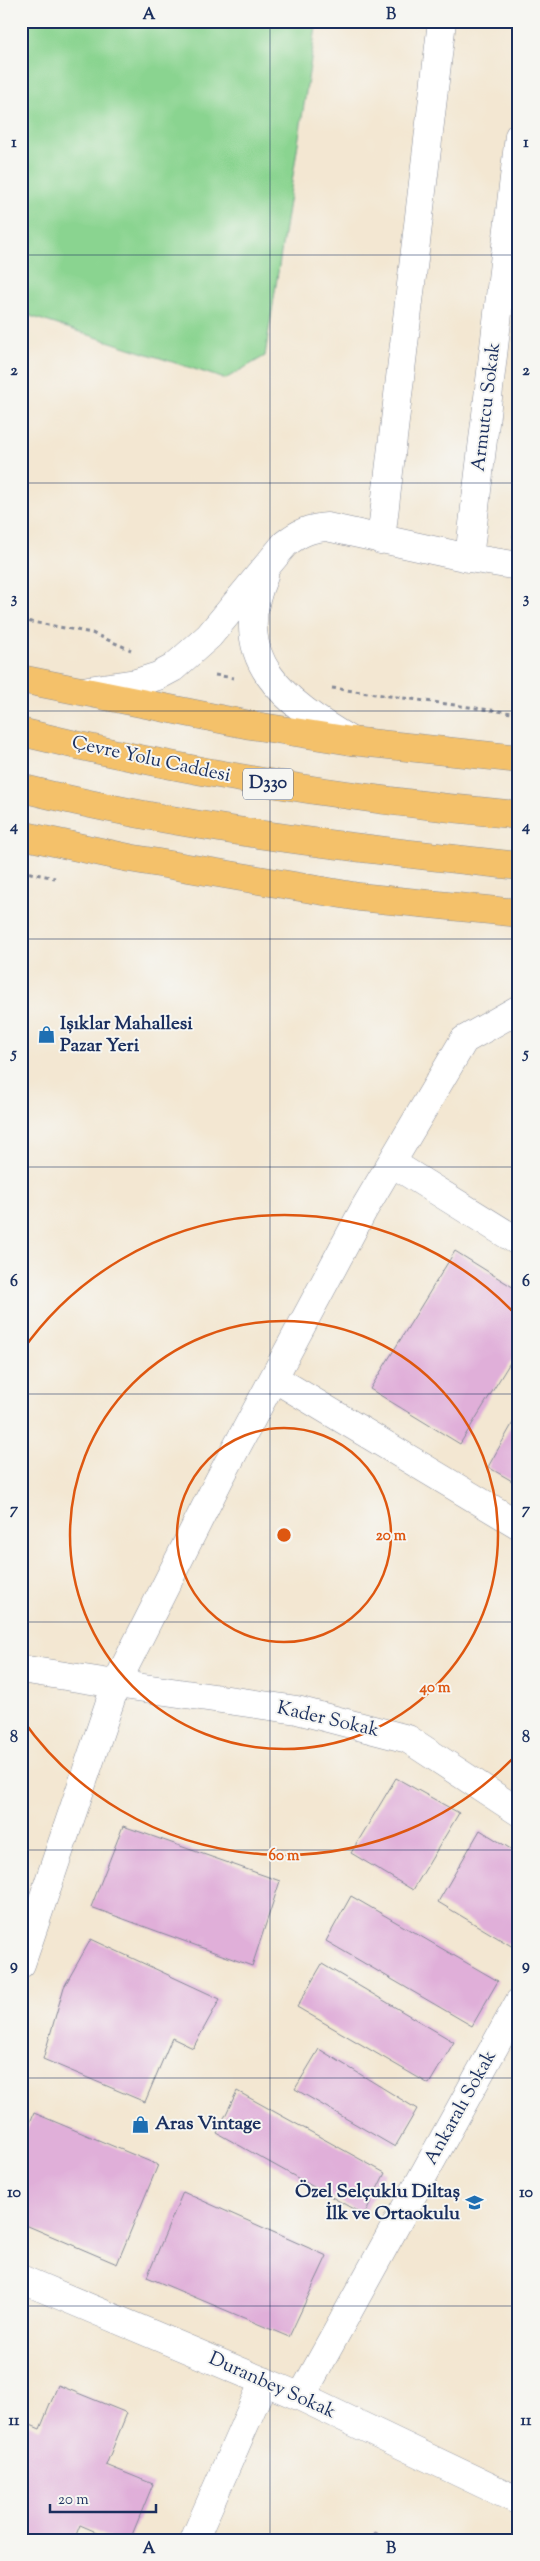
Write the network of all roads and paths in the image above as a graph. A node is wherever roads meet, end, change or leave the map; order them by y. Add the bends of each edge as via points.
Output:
1 (442, 21) edge
2 (519, 136) edge
3 (381, 540) junction
4 (469, 558) junction
5 (519, 566) edge
6 (267, 568) junction
7 (21, 679) edge
8 (77, 691) junction
9 (21, 732) edge
10 (351, 741) junction
11 (519, 759) edge
12 (21, 788) edge
13 (519, 815) edge
14 (21, 834) edge
15 (519, 866) edge
16 (519, 913) edge
17 (519, 1010) edge
18 (392, 1163) junction
19 (519, 1242) edge
20 (274, 1378) junction
21 (519, 1525) edge
22 (21, 1668) edge
23 (116, 1684) junction
24 (519, 1812) edge
25 (21, 1964) edge
26 (519, 2002) edge
27 (21, 2279) edge
28 (264, 2381) junction
29 (301, 2397) junction
30 (519, 2501) edge
31 (194, 2540) edge

1 - 3 street
2 - 4 street, Armutcu Sokak
3 - 4 street
3 - 6 street via 327,527 312,528 285,544
4 - 5 street
6 - 8 street via 209,636 173,668 136,684
6 - 10 street via 255,595 252,616 252,637 259,656 271,679 292,702
7 - 8 highway
8 - 10 highway
9 - 13 highway, Çevre Yolu Caddesi / D330 via 289,788
10 - 11 highway
12 - 15 highway via 250,833
14 - 16 highway via 129,858 350,896
17 - 18 street via 464,1040
18 - 19 street
18 - 20 street
20 - 21 street
20 - 23 street
22 - 23 street, Kader Sokak
23 - 24 street, Kader Sokak via 297,1710 408,1739
23 - 25 street
26 - 29 street, Ankaralı Sokak
27 - 28 street, Duranbey Sokak
28 - 29 street, Duranbey Sokak
28 - 31 street
29 - 30 street, Duranbey Sokak

